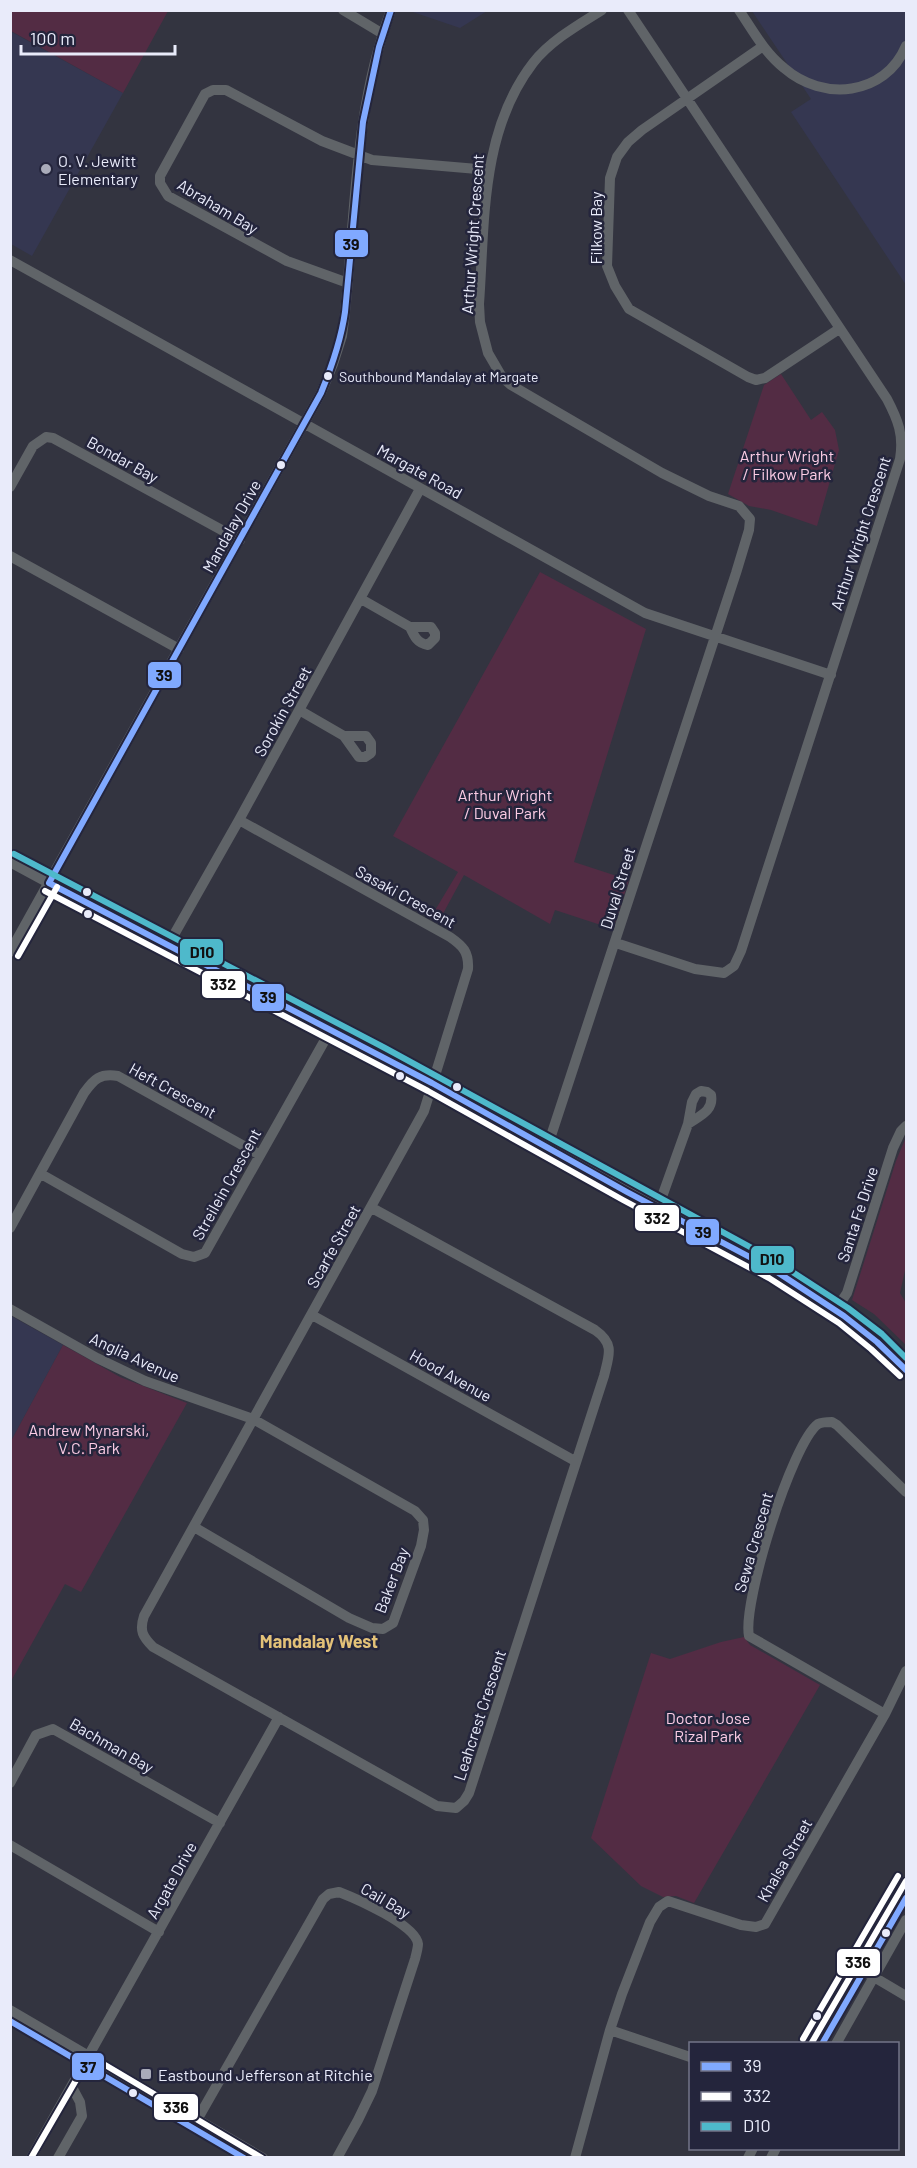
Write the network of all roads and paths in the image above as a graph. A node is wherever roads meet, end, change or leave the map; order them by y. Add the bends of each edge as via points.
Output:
1 (344, 10) edge
2 (391, 10) edge
3 (602, 10) edge
4 (628, 10) edge
5 (739, 10) edge
6 (383, 34) junction
7 (763, 46) junction
8 (906, 46) edge
9 (687, 98) junction
10 (357, 153) junction
11 (489, 170) junction
12 (10, 260) edge
13 (348, 283) junction
14 (839, 329) junction
15 (304, 423) junction
16 (10, 487) edge
17 (420, 489) junction
18 (240, 540) junction
19 (10, 556) edge
20 (361, 598) junction
21 (410, 627) dead end
22 (714, 636) junction
23 (179, 649) junction
24 (831, 675) junction
25 (299, 710) junction
26 (344, 736) dead end
27 (239, 820) junction
28 (10, 862) edge
29 (49, 883) junction
30 (616, 943) junction
31 (167, 947) junction
32 (10, 952) edge
33 (330, 1031) junction
34 (432, 1083) junction
35 (688, 1124) dead end
36 (906, 1126) edge
37 (547, 1148) junction
38 (260, 1155) junction
39 (41, 1174) junction
40 (372, 1208) junction
41 (658, 1208) junction
42 (10, 1228) edge
43 (10, 1309) edge
44 (835, 1311) junction
45 (312, 1315) junction
46 (892, 1355) junction
47 (906, 1364) edge
48 (906, 1370) edge
49 (253, 1419) junction
50 (575, 1461) junction
51 (906, 1492) edge
52 (194, 1527) junction
53 (906, 1671) edge
54 (885, 1714) junction
55 (279, 1718) junction
56 (10, 1783) edge
57 (220, 1823) junction
58 (10, 1845) edge
59 (906, 1881) edge
60 (906, 1920) edge
61 (159, 1932) junction
62 (857, 1967) junction
63 (874, 1977) junction
64 (906, 1996) edge
65 (10, 2010) edge
66 (610, 2030) junction
67 (812, 2042) edge
68 (837, 2042) edge
69 (90, 2056) junction
70 (689, 2057) edge
71 (72, 2087) junction
72 (197, 2120) junction
73 (31, 2157) edge
74 (58, 2157) edge
75 (263, 2157) edge
76 (337, 2157) edge
77 (575, 2157) edge

1 - 6 street
2 - 6 street, Mandalay Drive
3 - 11 street, Arthur Wright Crescent via 567,32 534,62 505,111
4 - 9 street, Arthur Wright Crescent
5 - 7 street
6 - 10 street, Mandalay Drive
7 - 8 street via 785,70 803,82 828,90 860,88 880,79 894,68
7 - 9 street, Filkow Bay
9 - 14 street, Arthur Wright Crescent
9 - 14 street, Filkow Bay via 628,142 617,157 610,178 607,266 629,309 756,380 765,378
10 - 11 street, Abraham Bay via 372,160
10 - 13 street, Mandalay Drive
10 - 13 street, Abraham Bay via 322,141 219,89 205,94 160,176 162,188 176,201 287,261
11 - 22 street, Arthur Wright Crescent via 480,321 488,353 502,377 523,394 662,473 708,496 739,506 750,519
12 - 15 street, Margate Road
13 - 15 street, Mandalay Drive via 342,336 321,393
14 - 24 street, Arthur Wright Crescent via 898,418 902,447
15 - 17 street, Margate Road
15 - 18 street, Mandalay Drive
16 - 18 street, Bondar Bay via 33,446 46,437 53,438
17 - 20 street, Sorokin Street
17 - 22 street, Margate Road via 645,613
18 - 23 street, Mandalay Drive
19 - 23 street
20 - 21 street
20 - 25 street, Sorokin Street
22 - 24 street, Margate Road
22 - 30 street, Duval Street
23 - 29 street, Mandalay Drive
24 - 30 street, Arthur Wright Crescent via 734,966 724,974 695,969
25 - 26 street
25 - 27 street, Sorokin Street
27 - 31 street, Sorokin Street
27 - 34 street, Sasaki Crescent via 462,945 468,956 468,969
28 - 29 street
29 - 31 street
29 - 32 street, Mandalay Drive
30 - 37 street, Duval Street
31 - 33 street
33 - 34 street
33 - 38 street, Streilein Crescent
34 - 37 street
34 - 40 street, Scarfe Street via 424,1111
35 - 41 street
36 - 44 street, Santa Fe Drive via 893,1148 847,1293
37 - 41 street
38 - 39 street, Heft Crescent via 118,1076 105,1074 93,1080 84,1093
38 - 39 street, Streilein Crescent via 212,1243 205,1253 194,1257 182,1254
39 - 42 street, Heft Crescent
40 - 45 street, Scarfe Street
40 - 50 street, Leahcrest Crescent via 605,1337 610,1348 608,1359
41 - 44 street via 756,1260
43 - 49 street, Anglia Avenue via 145,1381
44 - 46 street
45 - 49 street, Scarfe Street
45 - 50 street, Hood Avenue
46 - 47 street
46 - 48 street
49 - 52 street, Leahcrest Crescent
49 - 52 street, Baker Bay via 415,1511 423,1520 421,1546 393,1623 383,1629 361,1624
50 - 55 street, Leahcrest Crescent via 473,1782 456,1808 437,1806
51 - 54 street, Sewa Crescent via 837,1425 818,1425 800,1451 783,1492 749,1613 749,1636
52 - 55 street, Leahcrest Crescent via 144,1616 140,1628 143,1637 153,1647
53 - 54 street, Khalsa Street
54 - 66 street, Khalsa Street via 765,1924 741,1925 668,1901 659,1907
55 - 57 street, Argate Drive
56 - 57 street, Bachman Bay via 36,1735 53,1729
57 - 61 street, Argate Drive
58 - 61 street
59 - 62 street
60 - 63 street
61 - 69 street, Argate Drive
62 - 63 street
62 - 67 street
63 - 64 street
63 - 68 street
65 - 69 street
66 - 70 street
66 - 77 street, Khalsa Street
69 - 71 street, Argate Drive
69 - 72 street
71 - 73 street, Argate Drive
71 - 74 street via 82,2116
72 - 75 street
72 - 76 street, Cail Bay via 323,1899 339,1892 404,1926 418,1944 372,2091

